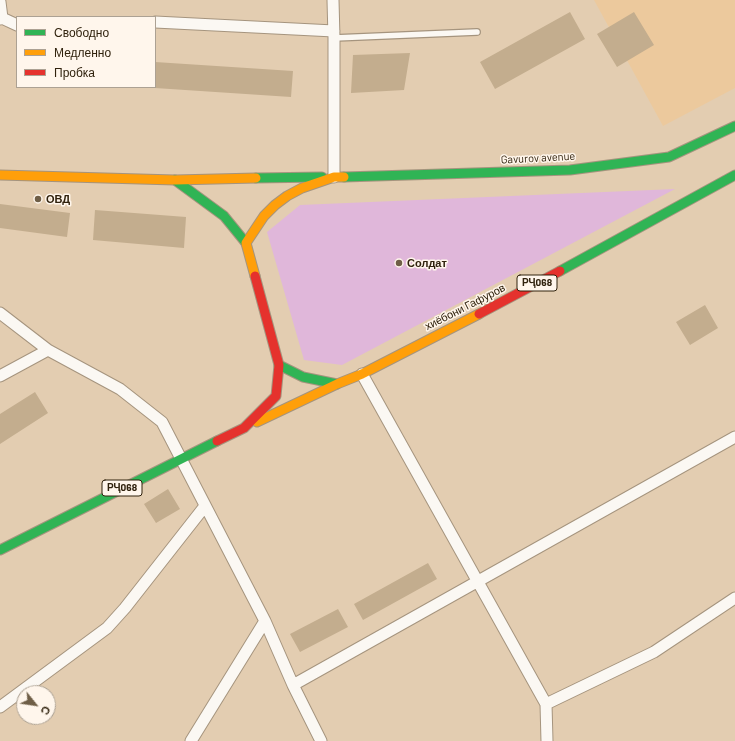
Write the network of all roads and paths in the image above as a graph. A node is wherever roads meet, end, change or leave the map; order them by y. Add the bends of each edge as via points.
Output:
1 (333, 0) edge
2 (0, 2) edge
3 (1, 19) edge
4 (156, 22) edge
5 (16, 25) edge
6 (477, 32) dead end
7 (334, 34) junction
8 (735, 126) edge
9 (0, 175) edge
10 (735, 175) edge
11 (334, 177) junction
12 (176, 180) junction
13 (246, 243) junction
14 (0, 314) edge
15 (48, 350) junction
16 (279, 365) junction
17 (362, 374) junction
18 (0, 376) edge
19 (336, 384) junction
20 (244, 428) junction
21 (735, 437) edge
22 (181, 458) junction
23 (205, 506) junction
24 (0, 550) edge
25 (479, 582) junction
26 (735, 598) edge
27 (265, 621) junction
28 (293, 685) junction
29 (546, 704) junction
30 (0, 707) edge
31 (190, 741) edge
32 (321, 741) edge
33 (547, 741) edge

1 - 7 street
2 - 3 street
3 - 5 street
4 - 7 street
6 - 7 lane
7 - 11 street
8 - 11 main road, Gavurov avenue via 669,157 585,168
9 - 12 main road, Gavurov avenue
10 - 17 main road, хиёбони Гафуров / РҶ068 via 549,277
11 - 12 main road, Gavurov avenue
11 - 13 main road via 287,196 264,216
12 - 13 main road via 224,216
13 - 16 main road, РҶ068
14 - 15 street
15 - 18 street
15 - 22 street via 120,389 162,422
16 - 19 main road via 303,377
16 - 20 main road, РҶ068 via 276,396
17 - 19 main road, хиёбони Гафуров / РҶ068
17 - 25 street
19 - 20 main road, хиёбони Гафуров / РҶ068
20 - 22 main road, РҶ068
21 - 25 street
22 - 23 street
22 - 24 main road, РҶ068
23 - 27 street
23 - 30 street via 107,628
25 - 28 street
25 - 29 street
26 - 29 street via 654,652
27 - 28 street
27 - 31 street
28 - 32 street
29 - 33 street

